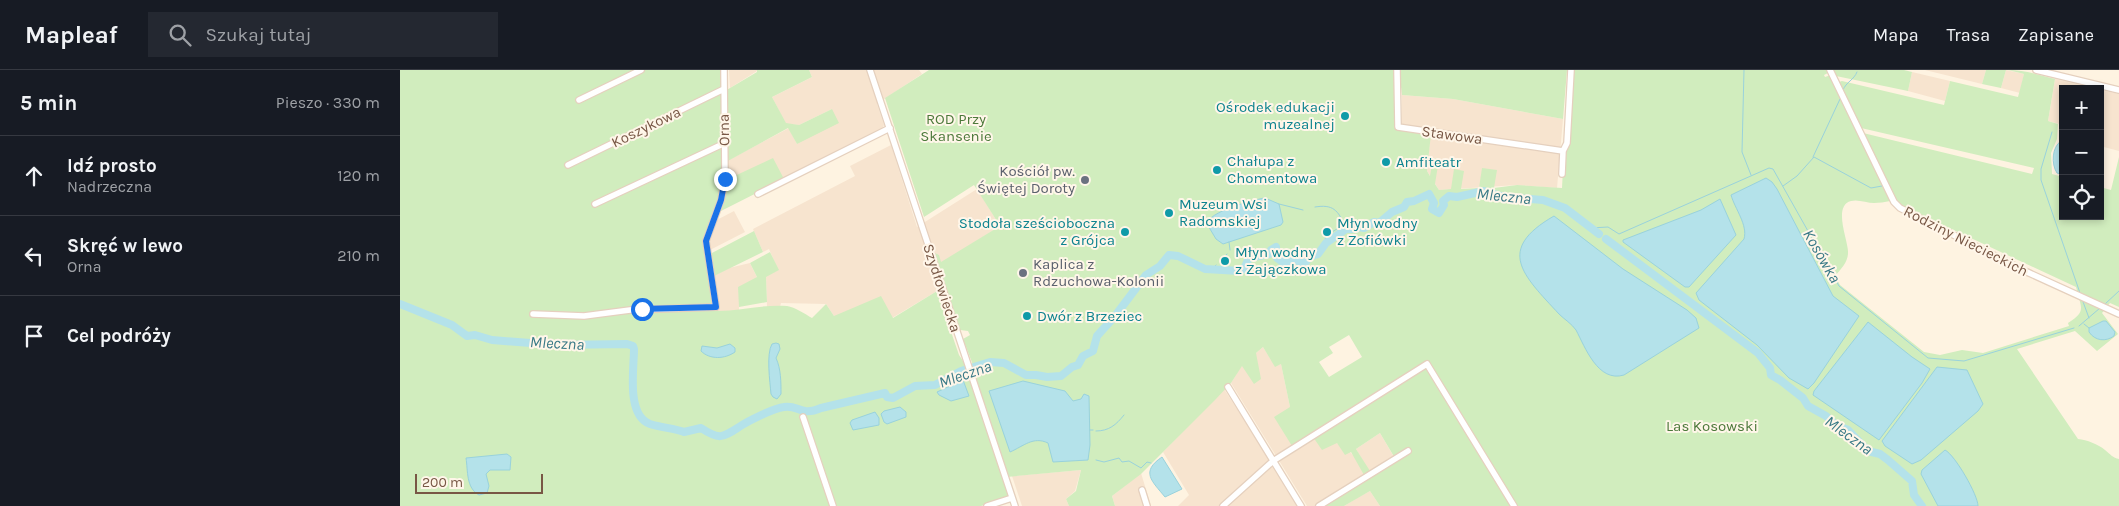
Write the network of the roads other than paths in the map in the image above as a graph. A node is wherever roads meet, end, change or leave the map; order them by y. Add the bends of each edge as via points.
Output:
1 (641, 70) edge
2 (724, 70) edge
3 (870, 70) edge
4 (1397, 70) edge
5 (1571, 70) edge
6 (1830, 70) edge
7 (2036, 70) edge
8 (724, 89) junction
9 (2119, 90) edge
10 (579, 100) dead end
11 (890, 128) junction
12 (725, 143) junction
13 (1563, 151) junction
14 (568, 165) dead end
15 (1562, 174) dead end
16 (758, 194) dead end
17 (594, 204) dead end
18 (533, 314) dead end
19 (2119, 314) edge
20 (1228, 387) dead end
21 (803, 417) dead end
22 (1408, 451) dead end
23 (1273, 461) junction
24 (1142, 490) dead end
25 (1012, 498) junction
26 (833, 506) edge
27 (987, 506) edge
28 (1015, 506) edge
29 (1147, 506) edge
30 (1224, 506) edge
31 (1300, 506) edge
32 (1319, 506) edge
33 (1514, 506) edge

1 - 10 street
2 - 8 street, Orna
3 - 11 street, Szydłowiecka
4 - 13 street, Stawowa via 1398,127
5 - 13 street
6 - 19 street, Rodziny Niecieckich via 1894,202 1900,208
7 - 9 street
8 - 12 street, Orna
8 - 14 street, Koszykowa
11 - 16 street
11 - 25 street, Szydłowiecka
12 - 17 street
12 - 18 street, Orna via 725,179 721,200 706,241 716,307 584,316
13 - 15 street
20 - 23 street
21 - 26 street
22 - 32 street
23 - 30 street
23 - 31 street
23 - 33 street via 1427,364
24 - 29 street
25 - 27 street
25 - 28 street, Szydłowiecka

